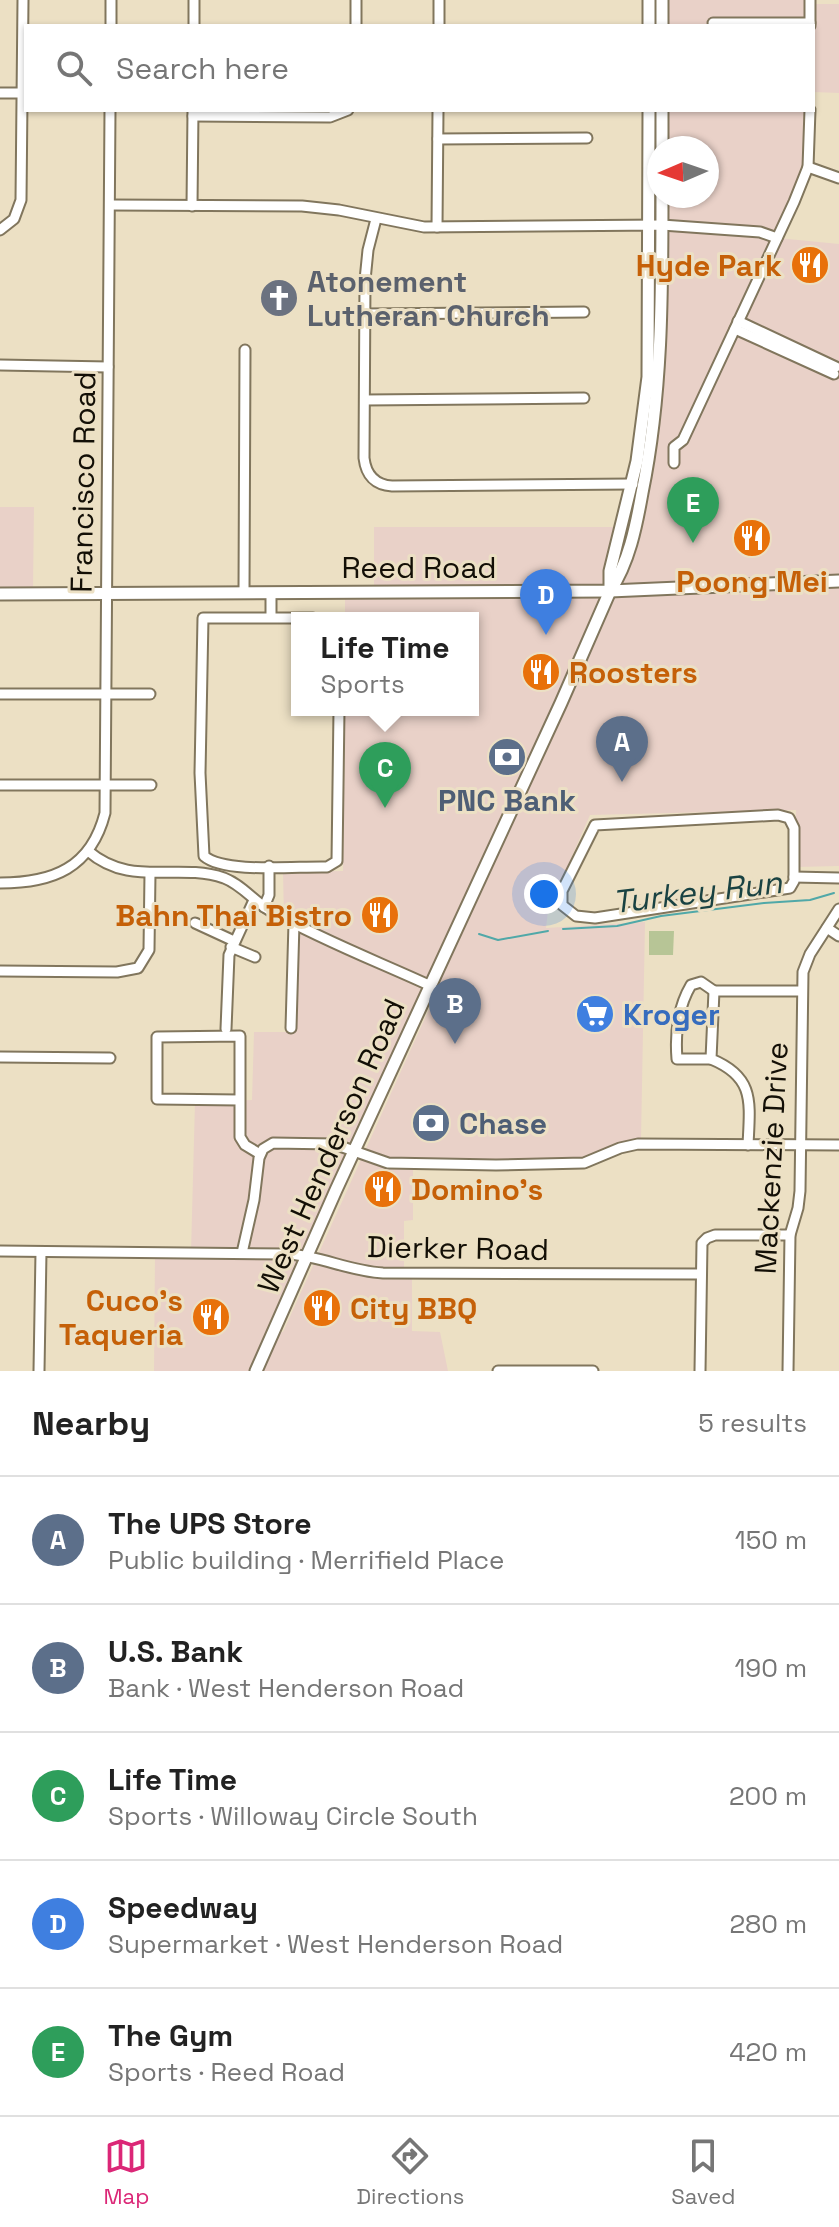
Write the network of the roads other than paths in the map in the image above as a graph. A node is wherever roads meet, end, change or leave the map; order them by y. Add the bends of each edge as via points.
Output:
1 (23, 0) edge
2 (111, 0) edge
3 (194, 0) edge
4 (356, 0) edge
5 (439, 0) edge
6 (649, 0) edge
7 (662, 0) edge
8 (810, 0) edge
9 (713, 23) dead end
10 (111, 24) edge
11 (194, 24) edge
12 (356, 24) edge
13 (439, 24) edge
14 (649, 24) edge
15 (662, 24) edge
16 (762, 24) edge
17 (810, 24) edge
18 (0, 93) edge
19 (22, 93) junction
20 (110, 112) edge
21 (343, 112) edge
22 (438, 112) edge
23 (649, 112) edge
24 (662, 112) edge
25 (810, 112) edge
26 (193, 113) edge
27 (662, 136) edge
28 (587, 138) dead end
29 (438, 139) junction
30 (808, 167) junction
31 (839, 178) edge
32 (110, 205) junction
33 (192, 206) junction
34 (660, 208) edge
35 (376, 219) junction
36 (656, 225) junction
37 (437, 227) junction
38 (0, 230) edge
39 (777, 238) junction
40 (584, 312) dead end
41 (365, 314) junction
42 (737, 325) junction
43 (245, 350) dead end
44 (0, 365) edge
45 (108, 367) junction
46 (835, 370) edge
47 (584, 398) dead end
48 (365, 400) junction
49 (674, 463) dead end
50 (654, 476) dead end
51 (633, 484) junction
52 (638, 515) junction
53 (839, 581) edge
54 (610, 591) junction
55 (244, 593) junction
56 (271, 593) junction
57 (0, 594) edge
58 (106, 595) junction
59 (271, 617) junction
60 (291, 617) edge
61 (106, 693) junction
62 (0, 694) edge
63 (150, 694) dead end
64 (339, 716) edge
65 (0, 785) edge
66 (106, 785) junction
67 (151, 785) dead end
68 (88, 851) junction
69 (269, 866) junction
70 (150, 873) junction
71 (794, 877) junction
72 (839, 878) edge
73 (0, 883) edge
74 (254, 900) junction
75 (264, 907) junction
76 (839, 909) edge
77 (195, 923) dead end
78 (294, 923) junction
79 (827, 928) junction
80 (839, 936) edge
81 (233, 944) junction
82 (255, 957) dead end
83 (0, 971) edge
84 (431, 986) junction
85 (714, 991) junction
86 (802, 991) junction
87 (291, 1028) dead end
88 (226, 1029) dead end
89 (0, 1057) edge
90 (110, 1058) dead end
91 (711, 1059) junction
92 (239, 1100) junction
93 (748, 1145) junction
94 (800, 1145) junction
95 (839, 1145) edge
96 (355, 1151) junction
97 (260, 1154) junction
98 (790, 1235) junction
99 (0, 1251) edge
100 (41, 1252) junction
101 (242, 1253) junction
102 (307, 1255) junction
103 (700, 1274) junction
104 (39, 1371) edge
105 (256, 1371) edge
106 (498, 1371) edge
107 (526, 1371) edge
108 (593, 1371) edge
109 (700, 1371) edge
110 (788, 1371) edge

1 - 19 street
2 - 10 street
3 - 11 street
4 - 12 street
5 - 13 street
6 - 14 main road
7 - 15 main road
8 - 17 street
9 - 16 street
18 - 19 street
19 - 38 street via 21,200 14,219
20 - 32 street, Francisco Road
21 - 26 street via 330,117
22 - 29 street
23 - 36 main road, West Henderson Road
24 - 27 main road
25 - 30 street
26 - 33 street
28 - 29 street
29 - 37 street
30 - 31 street
30 - 39 street
32 - 33 street
32 - 45 street, Francisco Road
33 - 35 street via 302,206
34 - 36 main road, West Henderson Road
35 - 37 street
35 - 41 street via 366,265
36 - 37 street
36 - 39 street via 760,232
36 - 51 main road, West Henderson Road via 648,377
36 - 52 main road, West Henderson Road via 659,379
39 - 42 street
40 - 41 street
41 - 48 street
42 - 46 street
42 - 49 street via 683,440 674,447
43 - 55 street
44 - 45 street
45 - 58 street, Francisco Road
47 - 48 street
48 - 51 street via 364,458 372,478 381,484
50 - 52 main road via 644,512
51 - 54 main road, West Henderson Road via 610,571
52 - 54 main road, West Henderson Road via 621,574
53 - 54 main road, Reed Road
54 - 56 main road, Reed Road
54 - 84 main road, West Henderson Road
55 - 56 main road, Reed Road
55 - 58 main road, Reed Road
56 - 59 street
57 - 58 main road, Reed Road
58 - 61 street, Francisco Road
59 - 60 street
59 - 69 street via 203,618 200,741 204,856 225,865
61 - 62 street
61 - 63 street
61 - 66 street, Francisco Road
64 - 69 street via 337,861 327,867
65 - 66 street
66 - 67 street
66 - 68 street, Francisco Road via 102,824
68 - 70 street via 115,868
68 - 73 street via 57,875
69 - 75 street
70 - 74 street via 210,875 238,886
70 - 83 street via 149,950 138,968
71 - 71 street via 785,890 595,918 576,916 561,902 590,832 602,823 785,816 794,828
71 - 72 street
74 - 75 street
74 - 81 street
75 - 78 street
76 - 79 street, Mackenzie Drive
77 - 81 street
78 - 84 street
78 - 87 street
79 - 80 street
79 - 86 street, Mackenzie Drive via 807,959
81 - 82 street
81 - 88 street via 227,963
84 - 96 main road, West Henderson Road
85 - 86 street
85 - 91 street
85 - 91 street via 701,982 691,985 676,1038 677,1059
86 - 94 street, Mackenzie Drive
89 - 90 street
91 - 93 street via 730,1067 744,1084
92 - 92 street via 157,1099 157,1037 240,1036
92 - 97 street via 240,1137
93 - 94 street
93 - 96 street via 629,1145 573,1165 400,1164
94 - 95 street
94 - 98 street, Mackenzie Drive via 799,1199
96 - 97 street via 334,1144 278,1142
96 - 102 main road, West Henderson Road
97 - 101 street
98 - 103 street via 707,1238
98 - 110 street, Mackenzie Drive
99 - 100 street, Dierker Road
100 - 101 street, Dierker Road
100 - 104 street
101 - 102 street, Dierker Road
102 - 103 street, Dierker Road via 370,1272
102 - 105 main road, West Henderson Road
103 - 109 street
106 - 107 street
107 - 108 street

